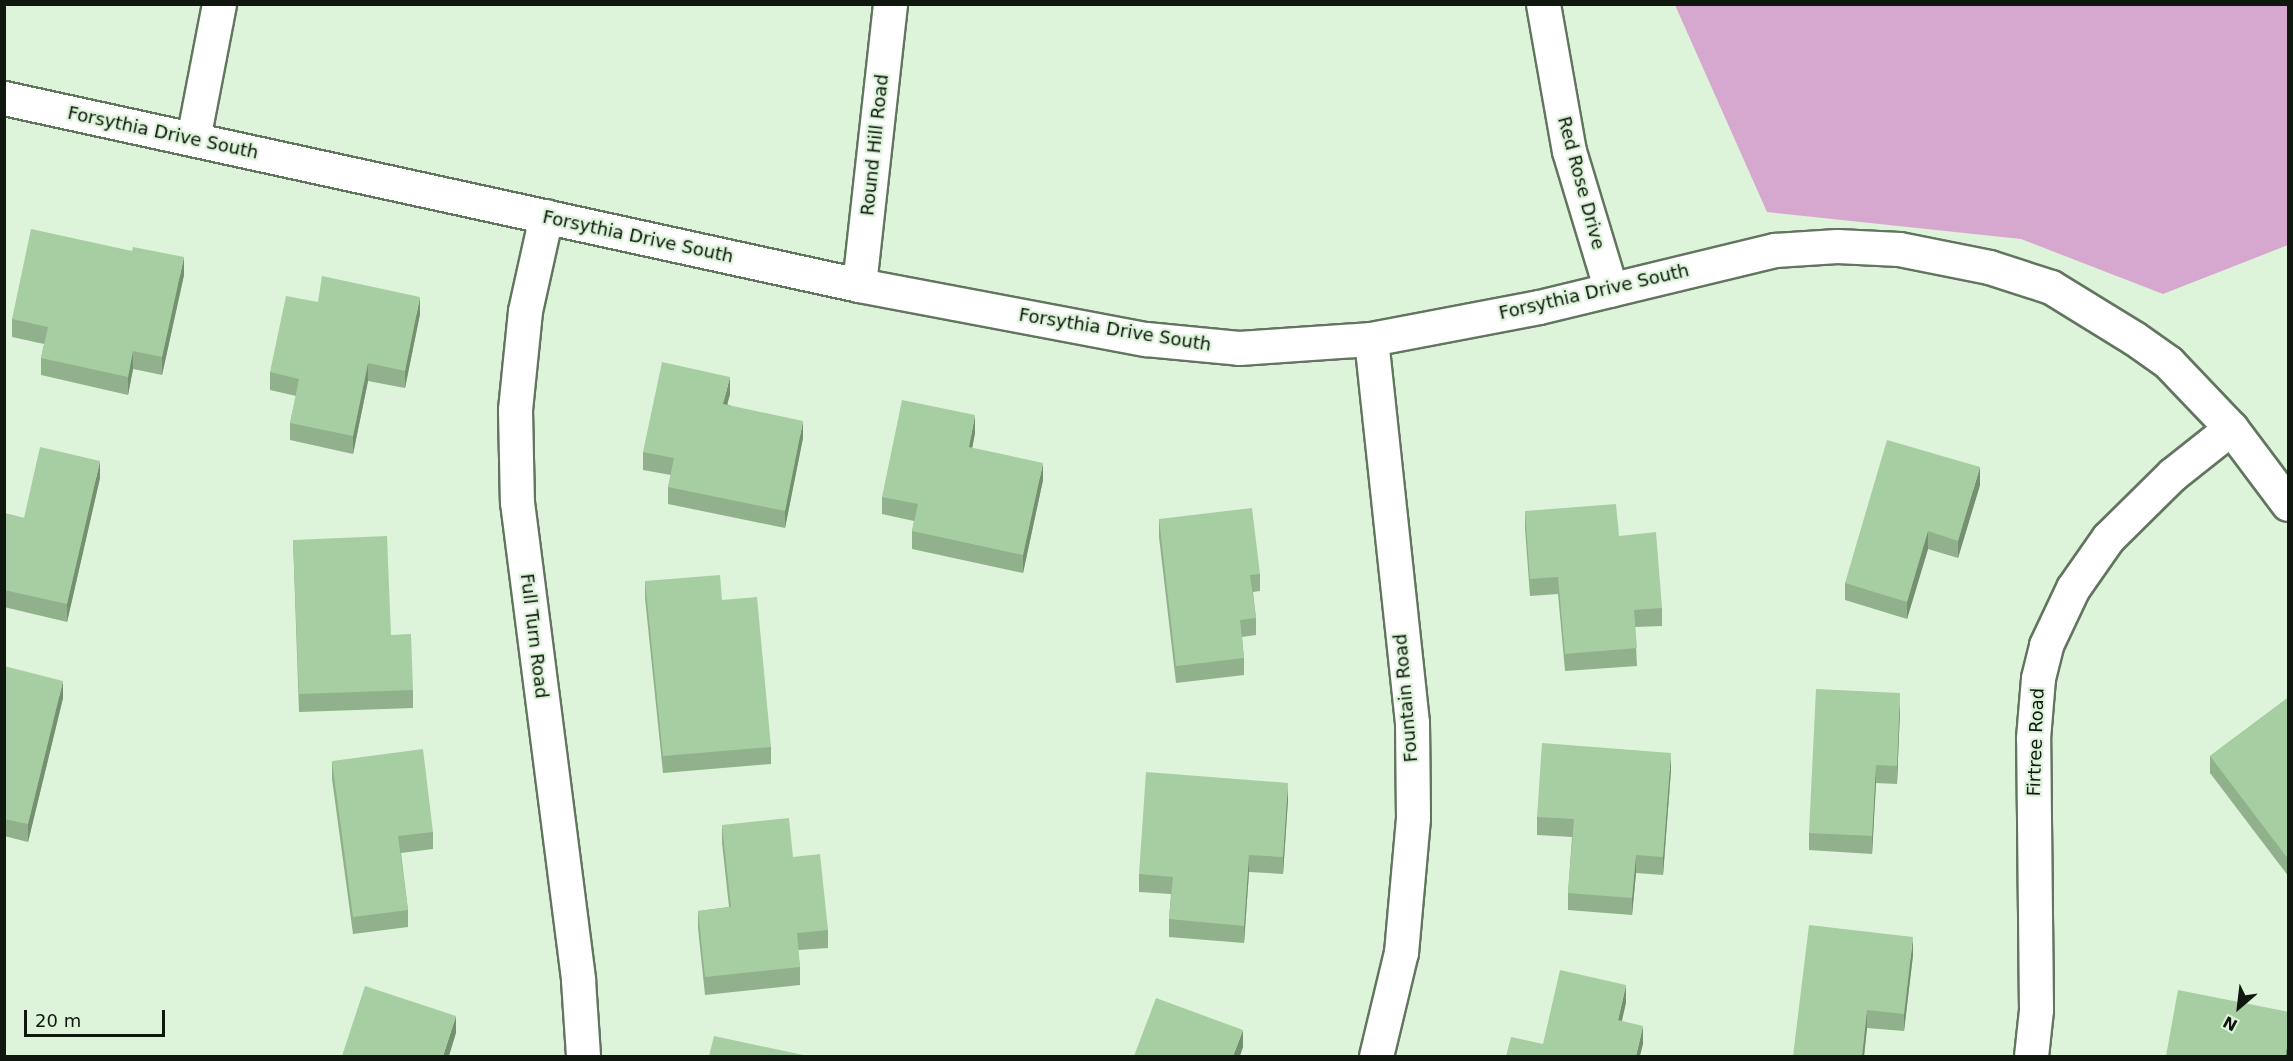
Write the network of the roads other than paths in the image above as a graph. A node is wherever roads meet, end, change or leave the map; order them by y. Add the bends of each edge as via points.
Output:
1 (219, 4) edge
2 (890, 4) edge
3 (1543, 4) edge
4 (4, 98) edge
5 (193, 139) junction
6 (546, 216) junction
7 (860, 285) junction
8 (1611, 290) junction
9 (1371, 339) junction
10 (2231, 428) junction
11 (2289, 504) edge
12 (582, 1056) edge
13 (1376, 1056) edge
14 (2031, 1056) edge

1 - 5 street
2 - 7 street, Round Hill Road
3 - 8 street, Red Rose Drive via 1569,151
4 - 5 street, Forsythia Drive South
5 - 6 street, Forsythia Drive South
6 - 7 street, Forsythia Drive South
6 - 12 street, Full Turn Road via 525,311 517,388 517,502 578,980
7 - 9 street, Forsythia Drive South via 1146,339 1239,348
8 - 9 street, Forsythia Drive South
8 - 10 street, Forsythia Drive South via 1775,250 1837,246 1899,249 1989,267 2051,287 2134,338 2168,362
9 - 13 street, Fountain Road via 1412,722 1413,818 1401,952
10 - 11 street, Forsythia Drive South
10 - 14 street, Firtree Road via 2173,474 2108,538 2073,588 2046,645 2038,678 2033,738 2036,1010

